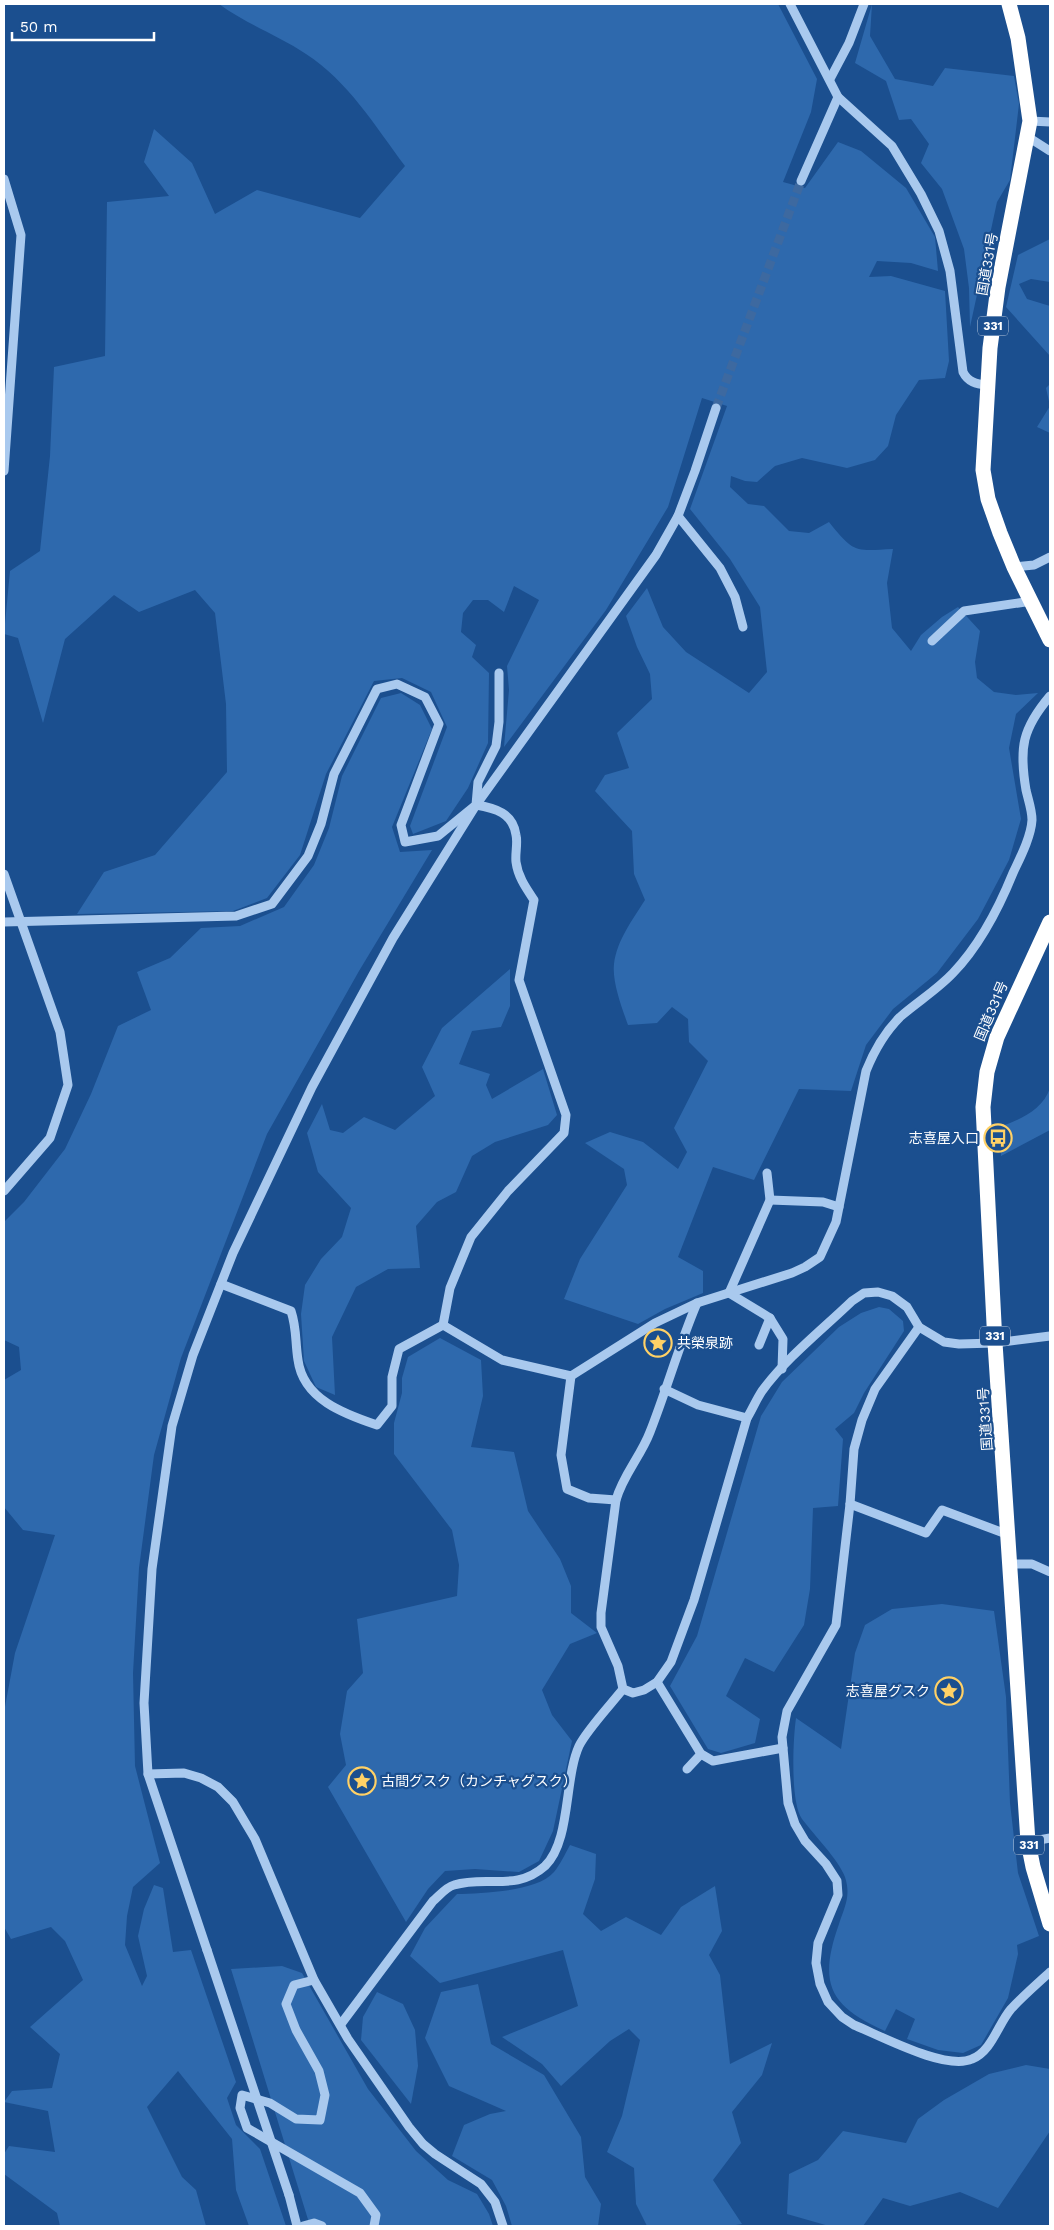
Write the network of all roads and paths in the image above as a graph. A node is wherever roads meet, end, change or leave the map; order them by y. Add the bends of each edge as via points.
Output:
1 (790, 4) edge
2 (864, 4) edge
3 (1009, 4) edge
4 (830, 79) junction
5 (838, 97) junction
6 (1030, 121) junction
7 (1050, 122) edge
8 (1028, 137) junction
9 (1050, 151) edge
10 (4, 179) edge
11 (801, 181) tunnel mouth
12 (987, 385) junction
13 (716, 408) tunnel mouth
14 (4, 471) edge
15 (678, 516) junction
16 (1050, 557) edge
17 (1014, 567) junction
18 (1032, 601) junction
19 (743, 627) dead end
20 (1050, 640) edge
21 (932, 641) dead end
22 (498, 673) dead end
23 (1050, 696) edge
24 (476, 805) junction
25 (4, 874) edge
26 (20, 921) junction
27 (4, 922) edge
28 (1050, 922) edge
29 (767, 1173) dead end
30 (4, 1191) edge
31 (770, 1200) junction
32 (839, 1207) junction
33 (221, 1284) junction
34 (729, 1293) junction
35 (697, 1303) junction
36 (770, 1318) junction
37 (443, 1325) junction
38 (919, 1327) junction
39 (1050, 1336) edge
40 (995, 1343) junction
41 (759, 1345) dead end
42 (782, 1368) junction
43 (571, 1376) junction
44 (664, 1389) junction
45 (747, 1418) junction
46 (616, 1500) junction
47 (850, 1504) junction
48 (1009, 1535) junction
49 (1011, 1564) junction
50 (1050, 1572) edge
51 (657, 1682) junction
52 (624, 1689) junction
53 (783, 1748) junction
54 (700, 1754) junction
55 (687, 1769) dead end
56 (148, 1774) junction
57 (1050, 1838) edge
58 (1028, 1842) junction
59 (1050, 1924) edge
60 (1050, 1972) edge
61 (314, 1980) junction
62 (341, 2024) junction
63 (297, 2226) edge
64 (302, 2226) edge
65 (322, 2226) edge
66 (374, 2226) edge
67 (503, 2226) edge

1 - 4 street
2 - 4 street
3 - 6 highway, 国道331号 / 331 via 1018,38
4 - 5 street
5 - 11 street
5 - 12 street via 892,146 921,194 940,231 950,271 963,372 967,379
6 - 7 street
6 - 8 highway, 国道331号 / 331
8 - 9 street
8 - 12 highway, 国道331号 / 331 via 998,287
10 - 14 street via 21,235
12 - 17 highway, 国道331号 / 331 via 983,470 988,499
13 - 15 street
15 - 19 street via 720,568 736,597
15 - 24 street via 656,555
16 - 17 street
17 - 18 highway, 国道331号 / 331
18 - 20 highway, 国道331号 / 331
18 - 21 street via 964,611
22 - 24 street via 496,746 478,782
23 - 32 street via 1034,715 1025,733 1022,757 1032,820 1020,857 994,916 971,952 952,974 901,1017 873,1053 866,1071
24 - 26 street via 438,836 405,842 401,825 438,724 425,697 397,684 377,689 334,774 321,824 308,856 272,904 236,916
24 - 33 street via 394,938 312,1087
24 - 37 street via 492,807 508,816 516,834 520,879 534,900 519,980 566,1115 564,1133 508,1191 471,1237 450,1288
25 - 26 street
26 - 27 street
26 - 30 street via 60,1032 68,1085 50,1138
28 - 40 highway, 国道331号 / 331 via 1002,1024 990,1056 984,1088 983,1124
29 - 31 street
31 - 32 street via 823,1202
31 - 34 street
32 - 34 street via 836,1222 820,1257 792,1273
33 - 37 street via 291,1311 296,1326 298,1362 309,1391 346,1415 377,1425 392,1406 392,1376 399,1349
33 - 56 street via 193,1355 172,1426 152,1569 144,1703
34 - 35 street
34 - 36 street
35 - 43 street via 655,1323
35 - 44 street
36 - 41 street
36 - 42 street via 784,1339
37 - 43 street via 502,1360
38 - 40 street via 944,1342
38 - 42 street via 908,1306 892,1296 864,1293
38 - 47 street via 874,1389 854,1450
39 - 40 street
40 - 48 highway, 国道331号 / 331
42 - 45 street via 762,1392
43 - 46 street via 561,1454 567,1489 589,1498
44 - 45 street via 698,1405
44 - 46 street via 649,1434 620,1484
45 - 51 street via 694,1600 671,1662
46 - 52 street via 601,1627
47 - 48 street via 926,1533 942,1510
47 - 53 street via 836,1624 787,1712
48 - 49 highway, 国道331号 / 331
49 - 50 street via 1032,1564
49 - 58 highway, 国道331号 / 331
51 - 52 street via 633,1693
51 - 54 street
52 - 62 street via 579,1744 559,1844 546,1864 534,1874 517,1881 473,1881 452,1885 433,1901
53 - 54 street via 713,1762
53 - 60 street via 788,1804 795,1824 837,1881 838,1895 818,1944 816,1963 828,2002 842,2017 938,2060 957,2063 973,2059 986,2048 1011,2010
54 - 55 street
56 - 61 street via 184,1773 201,1778 218,1787 232,1802 255,1839
56 - 63 street, bridge
57 - 58 street
58 - 59 highway, 国道331号 / 331 via 1032,1867
61 - 62 street
61 - 66 street via 294,1985 286,2004 296,2030 319,2071 325,2095 320,2120 296,2119 270,2103 242,2095 240,2108 247,2128 360,2193 376,2215
62 - 67 street via 353,2047 409,2127 435,2154 481,2184 495,2202
64 - 65 street via 314,2223

